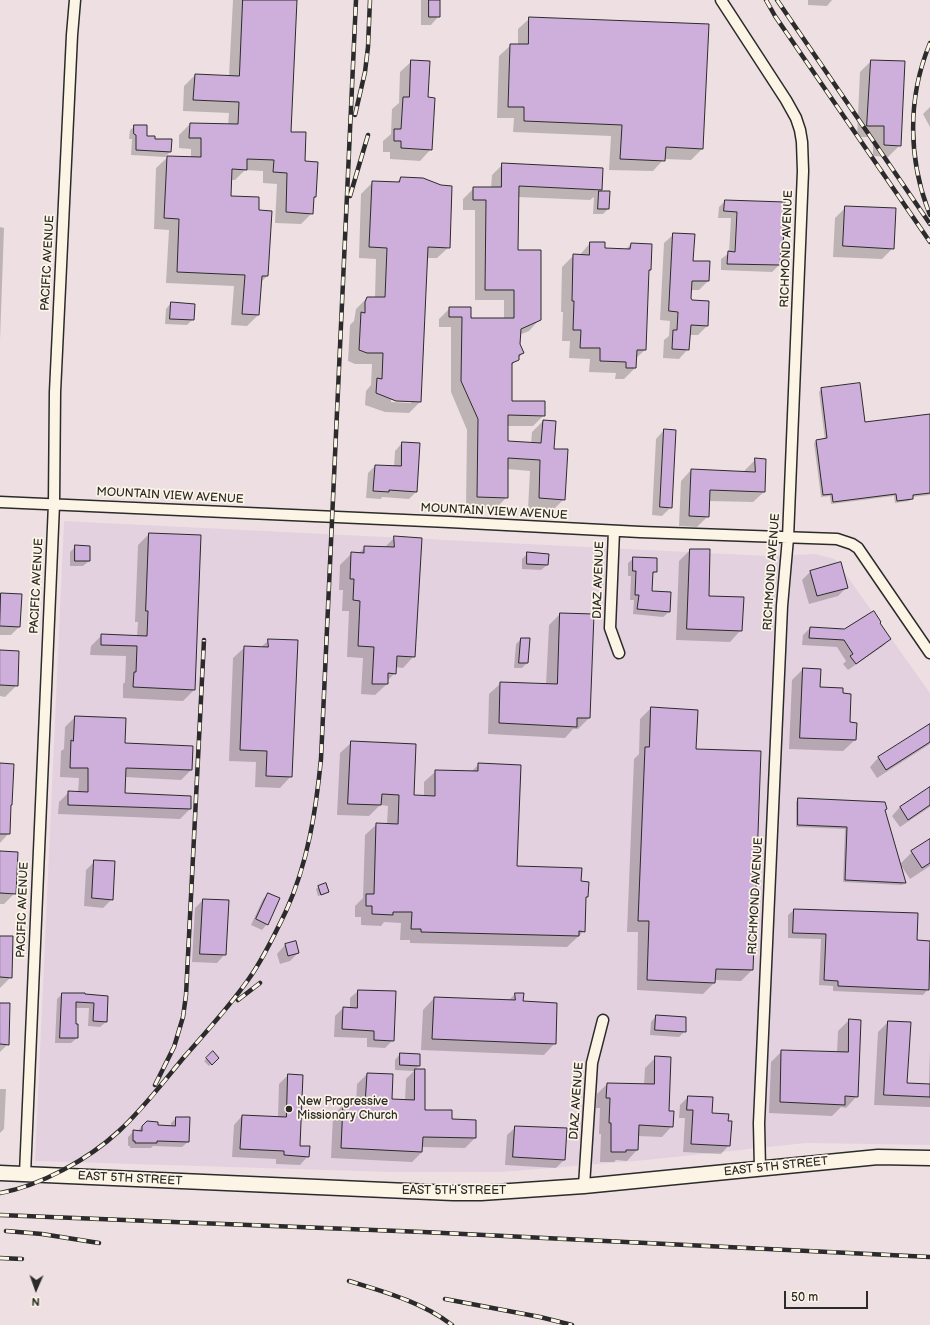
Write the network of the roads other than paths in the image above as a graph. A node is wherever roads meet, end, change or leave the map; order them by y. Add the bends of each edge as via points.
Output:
1 (75, 0) edge
2 (721, 0) edge
3 (0, 502) edge
4 (54, 504) junction
5 (614, 531) junction
6 (788, 538) junction
7 (619, 653) dead end
8 (930, 653) edge
9 (603, 1020) dead end
10 (930, 1158) edge
11 (760, 1169) junction
12 (0, 1173) edge
13 (25, 1174) junction
14 (584, 1186) junction

1 - 4 street, PACIFIC AVENUE via 55,392
2 - 6 street, RICHMOND AVENUE via 786,100 796,118 802,142 803,171
3 - 4 street, MOUNTAIN VIEW AVENUE
4 - 5 street, MOUNTAIN VIEW AVENUE
4 - 13 street, PACIFIC AVENUE
5 - 6 street, MOUNTAIN VIEW AVENUE
5 - 7 street, DIAZ AVENUE via 610,628
6 - 8 street, MOUNTAIN VIEW AVENUE via 837,539 858,548
6 - 11 street, RICHMOND AVENUE via 782,606 764,1002 759,1123
9 - 14 street, DIAZ AVENUE via 592,1063
10 - 11 main road, EAST 5TH STREET via 878,1157
11 - 14 main road, EAST 5TH STREET
12 - 13 main road, EAST 5TH STREET
13 - 14 main road, EAST 5TH STREET via 453,1194

